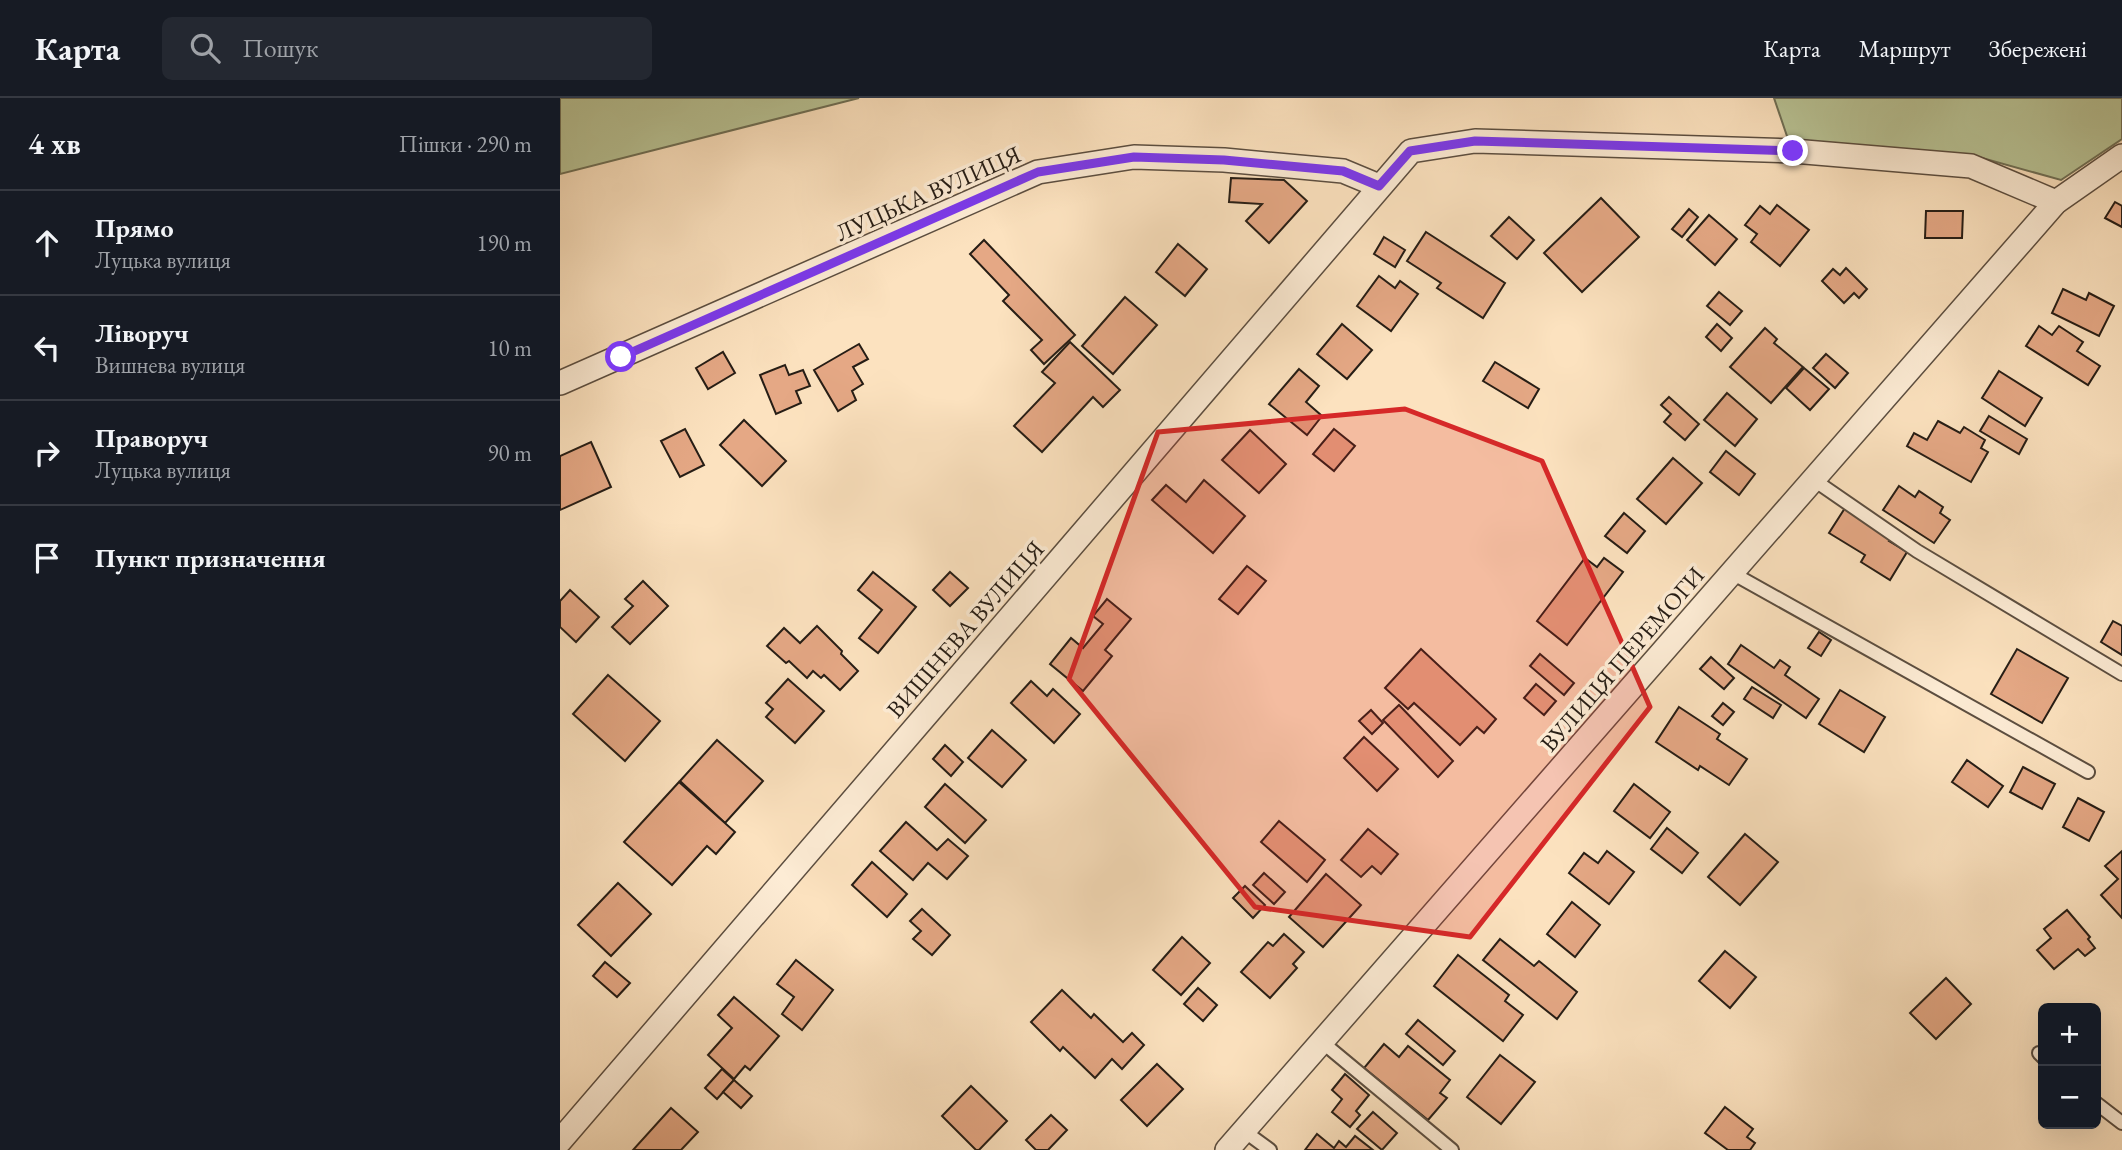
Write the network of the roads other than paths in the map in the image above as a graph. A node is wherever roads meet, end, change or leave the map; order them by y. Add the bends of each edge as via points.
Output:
1 (2122, 156) edge
2 (1379, 186) junction
3 (2056, 202) junction
4 (560, 383) edge
5 (1814, 480) junction
6 (1732, 573) junction
7 (2122, 674) edge
8 (2088, 772) dead end
9 (1321, 1042) junction
10 (2101, 1107) edge
11 (2122, 1123) edge
12 (1244, 1131) junction
13 (560, 1141) edge
14 (1227, 1150) edge
15 (1270, 1150) edge
16 (1452, 1150) edge

1 - 3 street
2 - 3 street, ВИШНЕВА ВУЛИЦЯ via 1410,151 1475,141 1806,152 1971,166
2 - 4 street, ЛУЦЬКА ВУЛИЦЯ via 1343,171 1224,160 1134,157 1038,172
2 - 13 street, ВИШНЕВА ВУЛИЦЯ
3 - 5 street, ВУЛИЦЯ ПЕРЕМОГИ
5 - 6 street, ВУЛИЦЯ ПЕРЕМОГИ
5 - 7 lane via 1917,551
6 - 8 lane
6 - 9 street, ВУЛИЦЯ ПЕРЕМОГИ
9 - 12 street, ВУЛИЦЯ ПЕРЕМОГИ
9 - 16 lane
10 - 11 lane
12 - 14 street, ВУЛИЦЯ ПЕРЕМОГИ
12 - 15 lane

